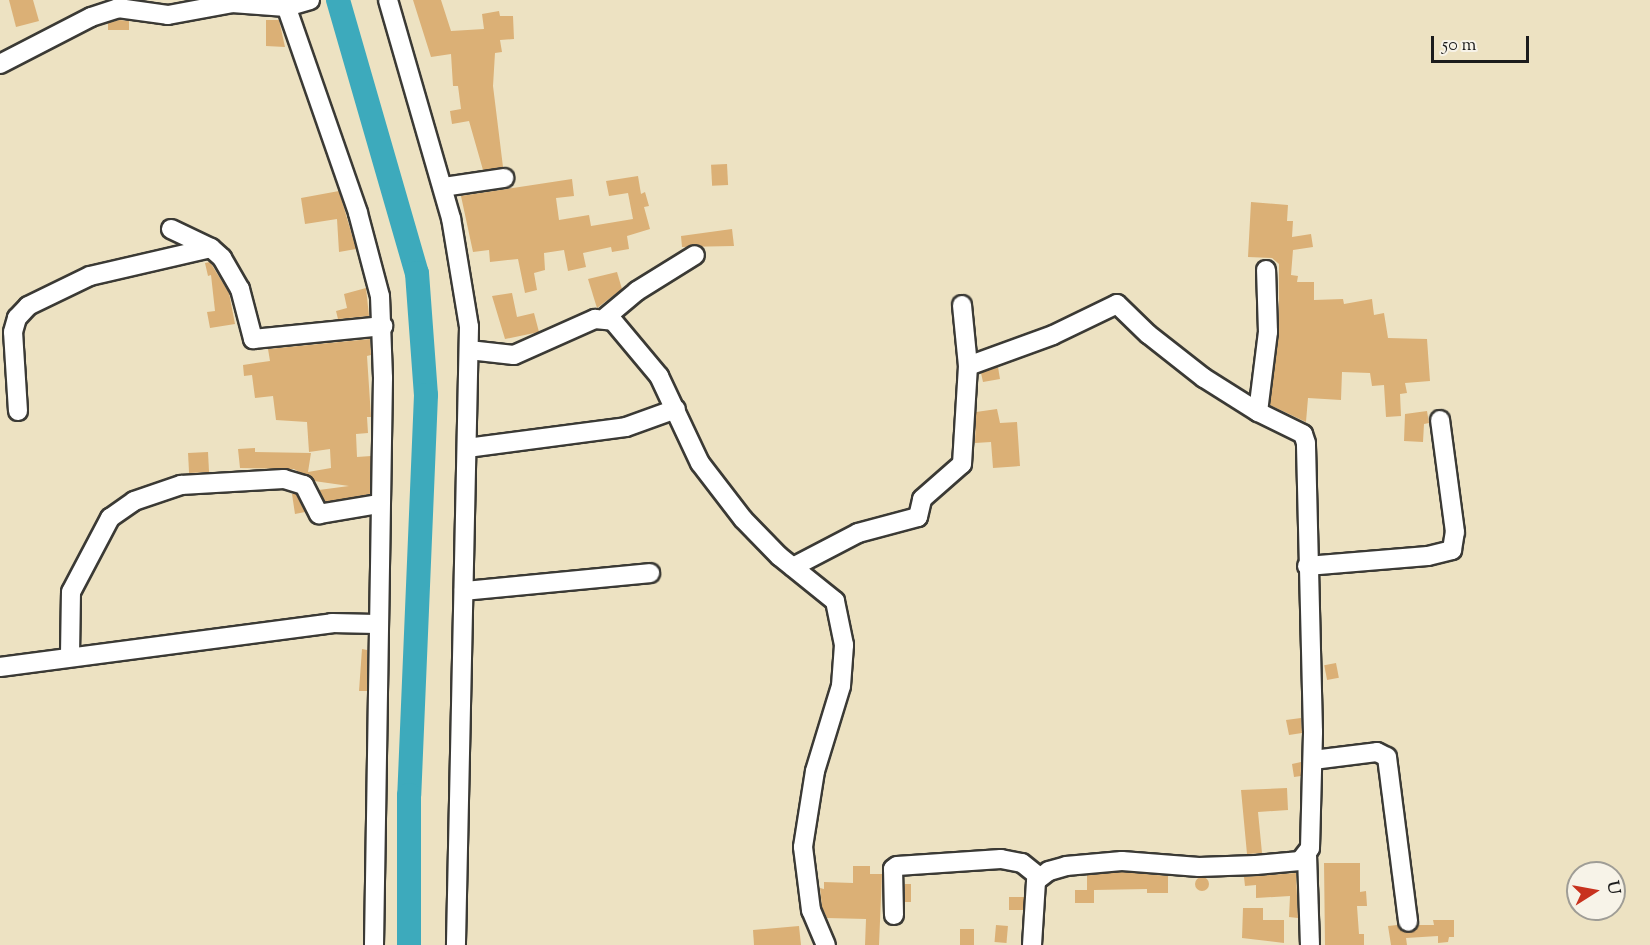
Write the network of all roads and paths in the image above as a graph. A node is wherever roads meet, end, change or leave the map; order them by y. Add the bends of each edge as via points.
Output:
1 (388, 0) edge
2 (295, 2) edge
3 (0, 64) edge
4 (504, 178) dead end
5 (443, 188) junction
6 (171, 229) dead end
7 (210, 248) junction
8 (695, 255) dead end
9 (1266, 270) dead end
10 (962, 305) dead end
11 (606, 317) junction
12 (383, 326) junction
13 (469, 350) junction
14 (968, 366) junction
15 (676, 410) junction
16 (18, 411) dead end
17 (1258, 412) junction
18 (1440, 420) dead end
19 (467, 448) junction
20 (380, 504) junction
21 (1307, 566) junction
22 (793, 567) junction
23 (650, 573) dead end
24 (464, 591) junction
25 (376, 624) junction
26 (70, 655) junction
27 (0, 667) edge
28 (1312, 760) junction
29 (1307, 855) junction
30 (1039, 877) junction
31 (894, 915) dead end
32 (1408, 922) dead end
33 (374, 945) edge
34 (456, 945) edge
35 (826, 945) edge
36 (1032, 945) edge
37 (1310, 945) edge

1 - 5 street
2 - 3 street via 232,3 168,15 118,8 91,17
2 - 12 street via 374,264
4 - 5 street
5 - 13 street via 462,269
6 - 7 street
7 - 12 street via 236,280 253,339
7 - 16 street via 90,276 27,306 17,318 13,332
8 - 11 street via 637,291
9 - 17 street via 1268,332
10 - 14 street
11 - 13 street via 514,355
11 - 15 street via 620,326 646,358
12 - 20 street
13 - 19 street
14 - 17 street via 1053,335 1119,304 1148,334 1204,378
14 - 22 street via 962,464 922,499 918,517 858,533
15 - 19 street via 626,427
15 - 22 street via 700,464 743,519
17 - 21 street via 1305,438
18 - 21 street via 1456,542 1452,550 1437,555
19 - 24 street
20 - 25 street
20 - 26 street via 319,514 304,485 284,479 181,485 134,501 110,518 70,592
21 - 28 street
22 - 35 street via 835,601 842,623 841,686 813,781 803,847 811,910
23 - 24 street
24 - 34 street
25 - 26 street via 332,622
25 - 33 street
26 - 27 street
28 - 29 street via 1312,838
28 - 32 street via 1377,752 1387,757
29 - 30 street via 1300,861 1228,867 1103,862 1066,866
29 - 37 street
30 - 31 street via 1022,863 1001,859 897,866 893,871
30 - 36 street

